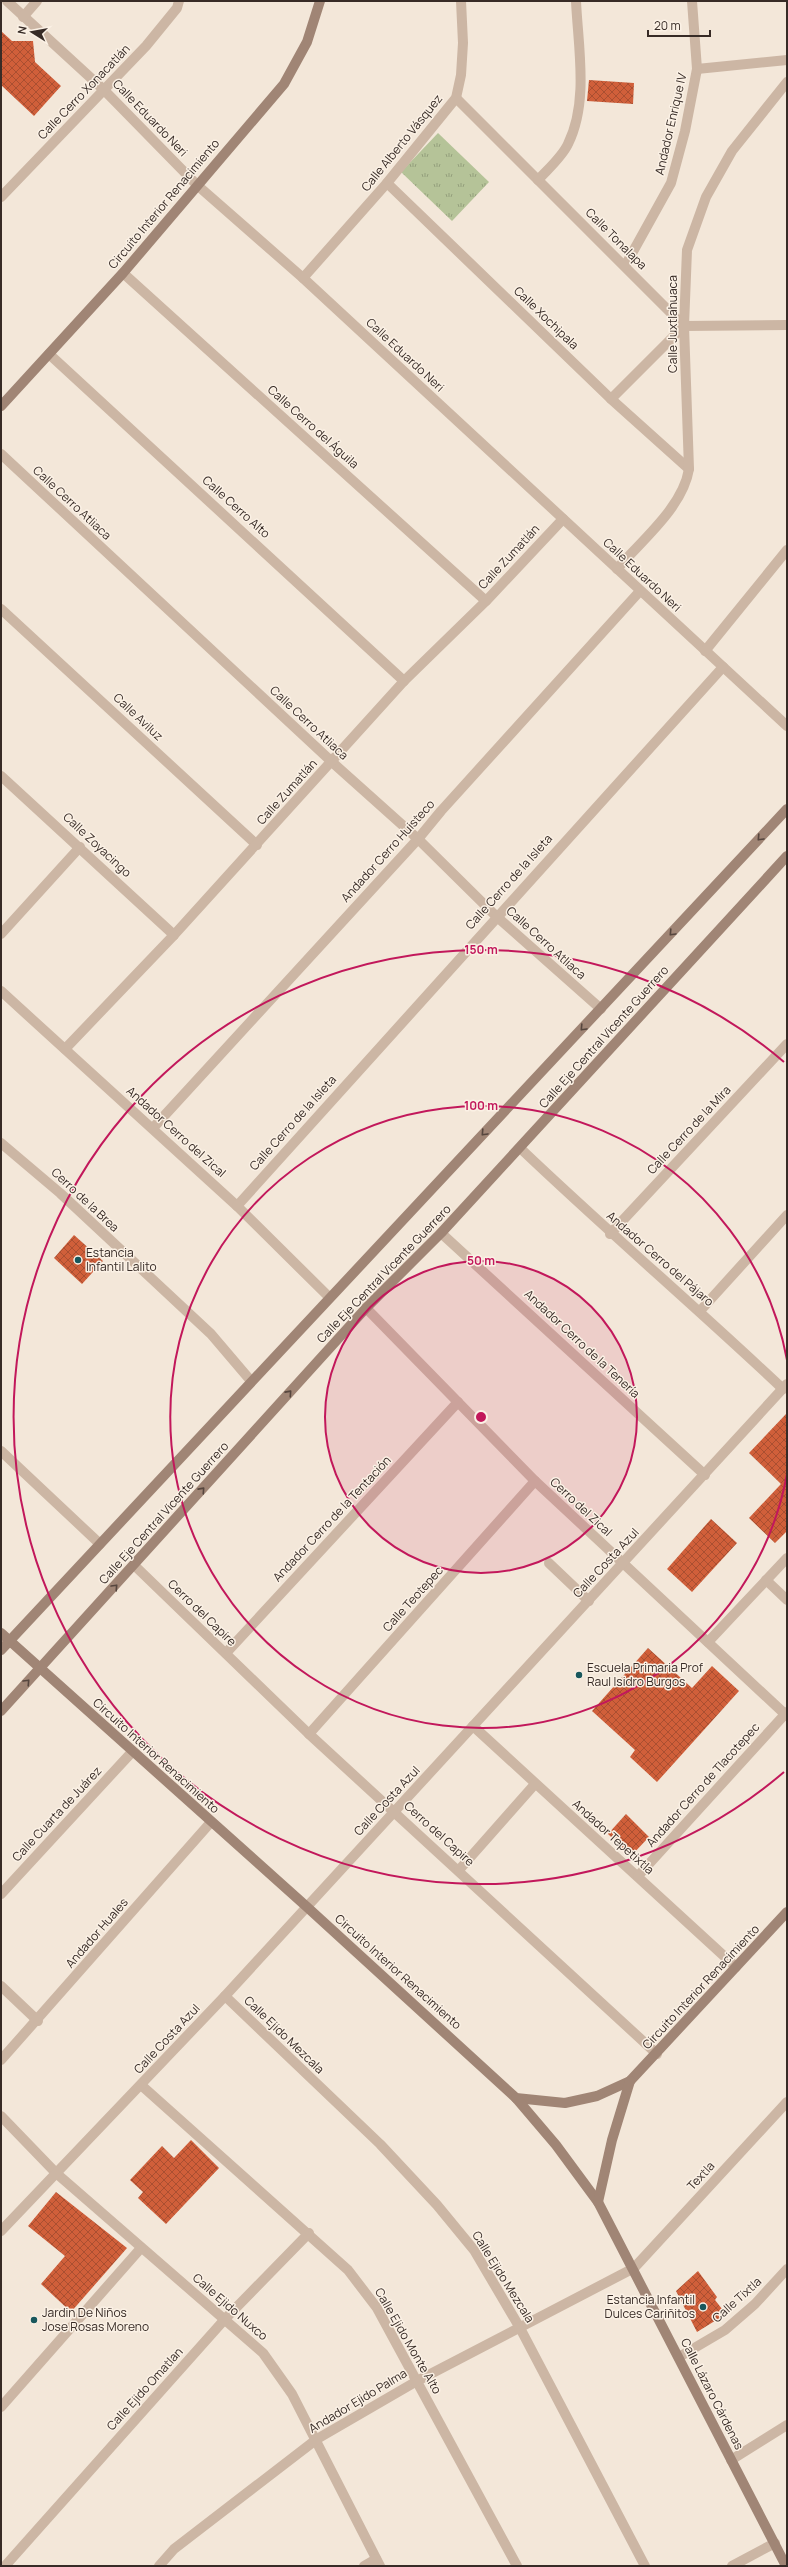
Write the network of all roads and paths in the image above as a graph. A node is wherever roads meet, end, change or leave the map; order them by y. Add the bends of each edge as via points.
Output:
1 (7, 1) edge
2 (37, 1) edge
3 (179, 1) edge
4 (320, 1) edge
5 (461, 1) edge
6 (576, 1) edge
7 (692, 1) edge
8 (23, 17) junction
9 (787, 60) edge
10 (697, 69) junction
11 (787, 82) edge
12 (104, 90) junction
13 (456, 98) junction
14 (538, 180) junction
15 (387, 183) junction
16 (197, 185) junction
17 (1, 197) edge
18 (625, 266) junction
19 (123, 273) junction
20 (303, 278) junction
21 (787, 325) edge
22 (684, 326) junction
23 (49, 354) junction
24 (611, 399) junction
25 (1, 406) edge
26 (1, 454) edge
27 (689, 469) junction
28 (563, 519) junction
29 (787, 550) edge
30 (617, 569) junction
31 (640, 591) junction
32 (486, 601) junction
33 (1, 608) edge
34 (705, 651) junction
35 (723, 666) junction
36 (404, 681) junction
37 (787, 726) edge
38 (332, 762) junction
39 (1, 776) edge
40 (787, 809) edge
41 (418, 839) junction
42 (257, 845) junction
43 (80, 847) junction
44 (787, 856) edge
45 (496, 916) junction
46 (1, 934) edge
47 (174, 935) junction
48 (1, 991) edge
49 (601, 1009) junction
50 (787, 1044) edge
51 (65, 1050) junction
52 (153, 1128) junction
53 (1, 1143) edge
54 (520, 1148) junction
55 (237, 1206) junction
56 (787, 1215) edge
57 (441, 1233) junction
58 (610, 1234) junction
59 (329, 1297) junction
60 (366, 1308) junction
61 (700, 1312) junction
62 (251, 1381) junction
63 (785, 1387) edge
64 (458, 1402) junction
65 (1, 1451) edge
66 (705, 1475) junction
67 (536, 1481) junction
68 (100, 1544) junction
69 (787, 1558) edge
70 (549, 1563) dead end
71 (623, 1564) junction
72 (135, 1566) junction
73 (766, 1580) junction
74 (787, 1600) edge
75 (589, 1601) junction
76 (1, 1633) edge
77 (10, 1641) junction
78 (708, 1642) junction
79 (1, 1650) edge
80 (226, 1653) junction
81 (40, 1669) junction
82 (1, 1711) edge
83 (786, 1714) edge
84 (473, 1726) junction
85 (309, 1734) junction
86 (132, 1752) junction
87 (535, 1784) junction
88 (395, 1812) junction
89 (211, 1822) junction
90 (458, 1870) junction
91 (638, 1876) junction
92 (1, 1894) edge
93 (307, 1907) junction
94 (787, 1912) edge
95 (736, 1967) junction
96 (1, 1986) edge
97 (225, 1996) junction
98 (38, 2021) junction
99 (657, 2054) junction
100 (1, 2060) edge
101 (630, 2081) junction
102 (141, 2085) junction
103 (516, 2098) junction
104 (787, 2102) edge
105 (1, 2116) edge
106 (56, 2173) junction
107 (598, 2202) junction
108 (1, 2231) edge
109 (309, 2233) junction
110 (141, 2248) junction
111 (634, 2268) junction
112 (787, 2269) edge
113 (225, 2319) junction
114 (520, 2328) junction
115 (679, 2357) junction
116 (417, 2381) junction
117 (1, 2407) edge
118 (787, 2425) edge
119 (317, 2439) junction
120 (731, 2460) junction
121 (775, 2543) junction
122 (784, 2553) edge
123 (378, 2562) edge
124 (5, 2566) edge
125 (158, 2566) edge
126 (364, 2566) edge
127 (517, 2566) edge
128 (646, 2566) edge
129 (732, 2566) edge
130 (786, 2566) edge

1 - 8 street, Calle Eduardo Neri
2 - 8 street
3 - 12 street, Calle Cerro Xonacatlán via 177,8 146,46
4 - 16 main road, Circuito Interior Renacimiento via 307,42 284,84
5 - 13 street, Calle Alberto Vásquez via 463,43
6 - 14 street via 580,86 576,122 568,145
7 - 10 street, Andador Enrique IV
8 - 12 street, Calle Eduardo Neri
9 - 10 street
10 - 18 street, Andador Enrique IV via 685,131 671,183
11 - 22 street, Calle Juxtlahuaca via 732,151 706,197 687,250
12 - 16 street, Calle Eduardo Neri
12 - 17 street, Calle Cerro Xonacatlán
13 - 14 street, Calle Tonalapa
13 - 15 street, Calle Alberto Vásquez
14 - 18 street, Calle Tonalapa
15 - 20 street, Calle Alberto Vásquez
15 - 24 street, Calle Xochipala
16 - 19 main road, Circuito Interior Renacimiento
16 - 20 street, Calle Eduardo Neri
18 - 22 street, Calle Tonalapa
19 - 23 main road, Circuito Interior Renacimiento
19 - 32 street, Calle Cerro del Águila
20 - 28 street, Calle Eduardo Neri
21 - 22 street
22 - 24 street
22 - 27 street, Calle Juxtlahuaca
23 - 25 main road, Circuito Interior Renacimiento
23 - 36 street, Calle Cerro Alto
24 - 27 street, Calle Xochipala
26 - 38 street, Calle Cerro Atliaca
27 - 30 street, Calle Juxtlahuaca via 687,483 678,501
28 - 30 street, Calle Eduardo Neri
28 - 32 street, Calle Zumatlán
29 - 34 street
30 - 31 street, Calle Eduardo Neri
31 - 34 street, Calle Eduardo Neri
31 - 41 street, Andador Cerro Huisteco
32 - 36 street, Calle Zumatlán
33 - 42 street, Calle Aviluz
34 - 35 street, Calle Eduardo Neri
35 - 37 street, Calle Eduardo Neri
35 - 45 street, Calle Cerro de la Isleta
36 - 38 street, Calle Zumatlán
38 - 41 street, Calle Cerro Atliaca
38 - 42 street, Calle Zumatlán
39 - 43 street, Calle Zoyacingo
40 -> 49 main road, Calle Eje Central Vicente Guerrero
41 - 45 street, Calle Cerro Atliaca
41 - 52 street, Andador Cerro Huisteco
42 - 47 street, Calle Zumatlán
43 - 46 street
43 - 47 street, Calle Zoyacingo
44 - 54 main road, Calle Eje Central Vicente Guerrero
45 - 49 street, Calle Cerro Atliaca
45 - 55 street, Calle Cerro de la Isleta
47 - 51 street, Calle Zumatlán
48 - 51 street, Andador Cerro del Zical
49 -> 59 main road, Calle Eje Central Vicente Guerrero
50 - 58 street, Calle Cerro de la Mira
51 - 52 street, Andador Cerro del Zical
52 - 55 street, Andador Cerro del Zical
53 - 62 street, Cerro de la Brea via 60,1193 211,1334
54 - 57 main road, Calle Eje Central Vicente Guerrero
54 - 58 street, Andador Cerro del Pájaro
55 - 59 street, Andador Cerro del Zical
56 - 61 street
57 - 60 main road, Calle Eje Central Vicente Guerrero
57 - 66 street, Andador Cerro de la Tenería
58 - 61 street, Andador Cerro del Pájaro
59 - 62 main road, Calle Eje Central Vicente Guerrero
60 - 64 street, Cerro del Zical
72 -> 60 main road, Calle Eje Central Vicente Guerrero
61 - 63 street, Andador Cerro del Pájaro
62 - 68 main road, Calle Eje Central Vicente Guerrero
63 - 66 street, Calle Costa Azul
64 - 67 street, Cerro del Zical
64 - 80 street, Andador Cerro de la Tentación
65 - 68 street
66 - 71 street, Calle Costa Azul
67 - 71 street, Cerro del Zical
67 - 85 street, Calle Teotepec
68 - 77 main road, Calle Eje Central Vicente Guerrero
69 - 73 street
70 - 75 street
71 - 75 street, Calle Costa Azul
71 - 78 street, Cerro del Zical
72 - 80 street, Cerro del Capire
81 -> 72 main road, Calle Eje Central Vicente Guerrero
73 - 74 street
73 - 78 street
75 - 84 street, Calle Costa Azul
76 - 77 main road, Circuito Interior Renacimiento
77 - 79 main road, Calle Eje Central Vicente Guerrero
77 - 81 main road, Circuito Interior Renacimiento
78 - 83 street, Cerro del Zical
80 - 85 street, Cerro del Capire
82 -> 81 main road, Calle Eje Central Vicente Guerrero
81 - 86 main road, Circuito Interior Renacimiento
83 - 91 street, Andador Cerro de Tlacotepec
84 - 87 street, Andador Tepetixtla
84 - 88 street, Calle Costa Azul
85 - 88 street, Cerro del Capire
86 - 89 main road, Circuito Interior Renacimiento
86 - 92 street, Calle Cuarta de Juárez
87 - 90 street
87 - 91 street, Andador Tepetixtla
88 - 90 street, Cerro del Capire
88 - 93 street, Calle Costa Azul
89 - 93 main road, Circuito Interior Renacimiento
89 - 98 street, Andador Huales
90 - 99 street, Cerro del Capire
91 - 95 street, Andador Tepetixtla
93 - 97 street, Calle Costa Azul
93 - 103 main road, Circuito Interior Renacimiento
94 - 95 main road, Circuito Interior Renacimiento
95 - 99 main road, Circuito Interior Renacimiento
96 - 98 street
97 - 102 street, Calle Costa Azul
97 - 114 street, Calle Ejido Mezcala via 380,2144 437,2205 474,2250
98 - 100 street, Andador Huales
99 - 101 main road, Circuito Interior Renacimiento
101 - 103 main road, Circuito Interior Renacimiento via 596,2096 565,2103
101 - 107 main road via 612,2140
102 - 106 street, Calle Costa Azul
102 - 109 street, Calle Ejido Monte Alto
103 - 107 main road, Calle Lázaro Cárdenas via 556,2145
104 - 111 street, Textla
105 - 106 street, Calle Ejido Nuxco
106 - 108 street, Calle Costa Azul
106 - 110 street, Calle Ejido Nuxco
107 - 111 main road, Calle Lázaro Cárdenas
109 - 113 street, Calle Ejido Omatlan
109 - 116 street, Calle Ejido Monte Alto via 348,2270 372,2302
110 - 113 street, Calle Ejido Nuxco
110 - 117 street
111 - 114 street, Andador Ejido Palma
111 - 115 main road, Calle Lázaro Cárdenas
112 - 115 street, Calle Tixtla via 755,2304 725,2330
113 - 119 street, Calle Ejido Nuxco via 263,2353 292,2394
113 - 124 street, Calle Ejido Omatlan
114 - 116 street, Andador Ejido Palma
114 - 128 street, Calle Ejido Mezcala
115 - 120 main road, Calle Lázaro Cárdenas
116 - 119 street, Andador Ejido Palma
116 - 127 street, Calle Ejido Monte Alto
118 - 120 street
119 - 123 street, Calle Ejido Nuxco
119 - 125 street, Andador Ejido Palma via 174,2549
120 - 121 main road, Calle Lázaro Cárdenas
121 - 122 main road, Calle Lázaro Cárdenas
121 - 129 street
122 - 130 main road, Calle Lázaro Cárdenas
123 - 126 street

